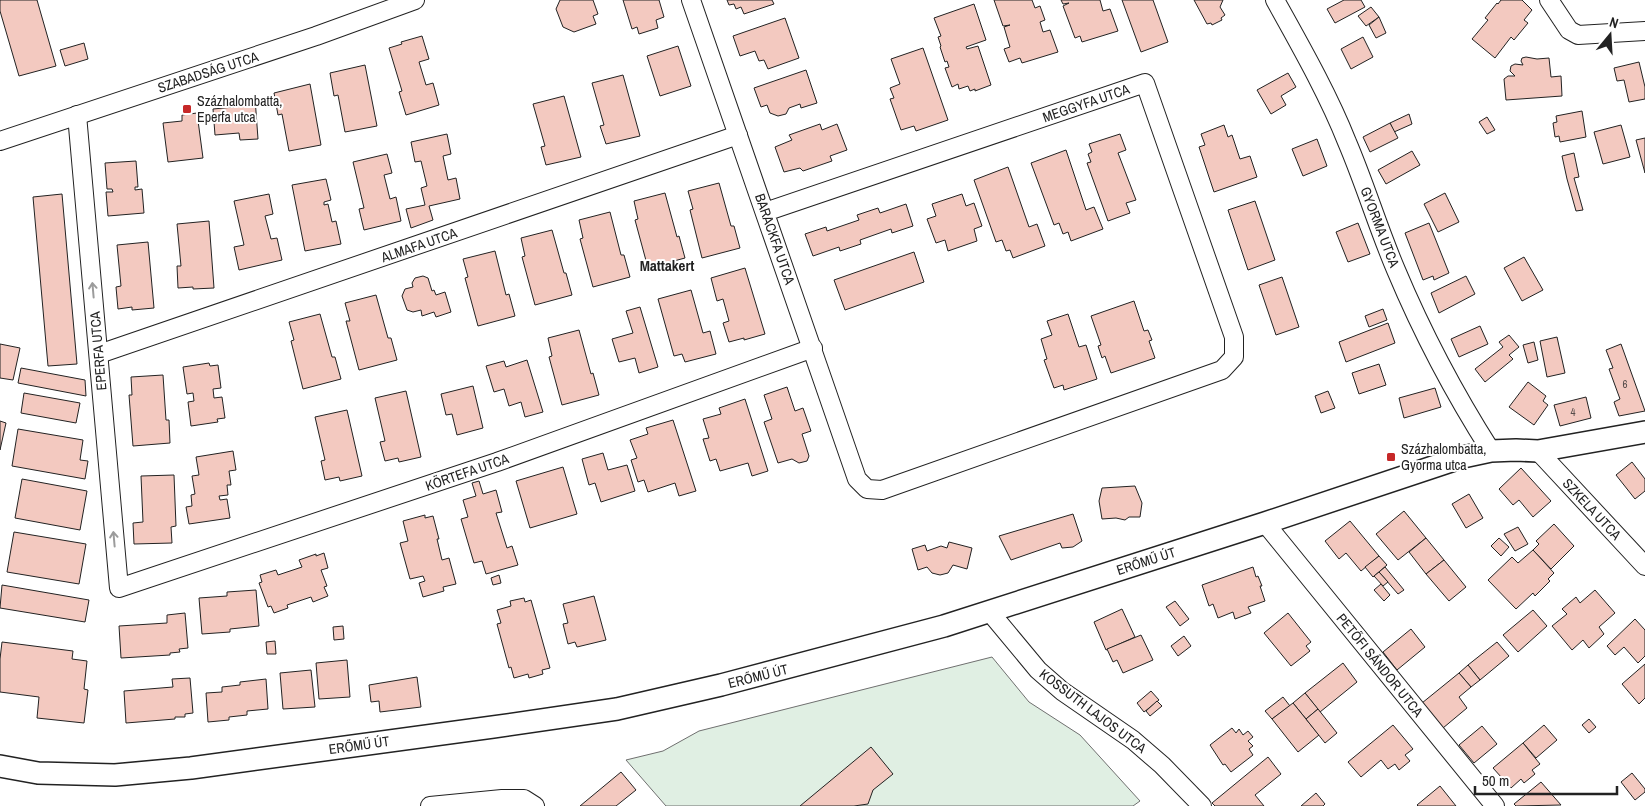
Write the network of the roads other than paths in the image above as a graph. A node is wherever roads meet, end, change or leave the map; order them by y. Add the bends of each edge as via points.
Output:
1 (415, 0) edge
2 (691, 0) edge
3 (1275, 0) edge
4 (1549, 0) edge
5 (1645, 31) edge
6 (77, 115) junction
7 (738, 135) junction
8 (0, 140) edge
9 (765, 212) junction
10 (813, 348) junction
11 (99, 354) junction
12 (1645, 432) edge
13 (1491, 451) junction
14 (1538, 451) junction
15 (857, 478) joint
16 (1265, 523) junction
17 (1645, 566) edge
18 (118, 588) joint
19 (989, 611) junction
20 (0, 766) edge
21 (430, 806) edge
22 (535, 806) edge
23 (1202, 806) edge
24 (1495, 806) edge

1 - 6 street, SZABADSÁG UTCA
2 - 7 street, BARACKFA UTCA
3 - 13 street, GYORMA UTCA via 1347,141 1395,269 1426,336
4 - 5 street via 1569,30 1578,35
6 - 8 street, SZABADSÁG UTCA
11 -> 6 street, EPERFA UTCA
7 - 9 street, BARACKFA UTCA
7 - 11 street, ALMAFA UTCA
9 - 10 street, BARACKFA UTCA
9 - 15 street, MEGGYFA UTCA via 1145,83 1234,337 1234,357 1222,370 882,490 867,489
10 - 15 street, BARACKFA UTCA
10 - 18 street, KÖRTEFA UTCA via 497,462
18 -> 11 street, EPERFA UTCA
12 - 14 street, ERŐMŰ ÚT
13 - 14 street, ERŐMŰ ÚT
13 - 16 street, ERŐMŰ ÚT via 1463,457
14 - 17 street, SZKELA UTCA
16 - 19 street, ERŐMŰ ÚT
16 - 24 street, PETŐFI SÁNDOR UTCA
19 - 20 street, ERŐMŰ ÚT via 817,661 607,710 191,768 115,775 38,773
19 - 23 street, KOSSUTH LAJOS UTCA via 1038,670 1062,691 1134,740
21 - 22 street via 502,799 524,799

